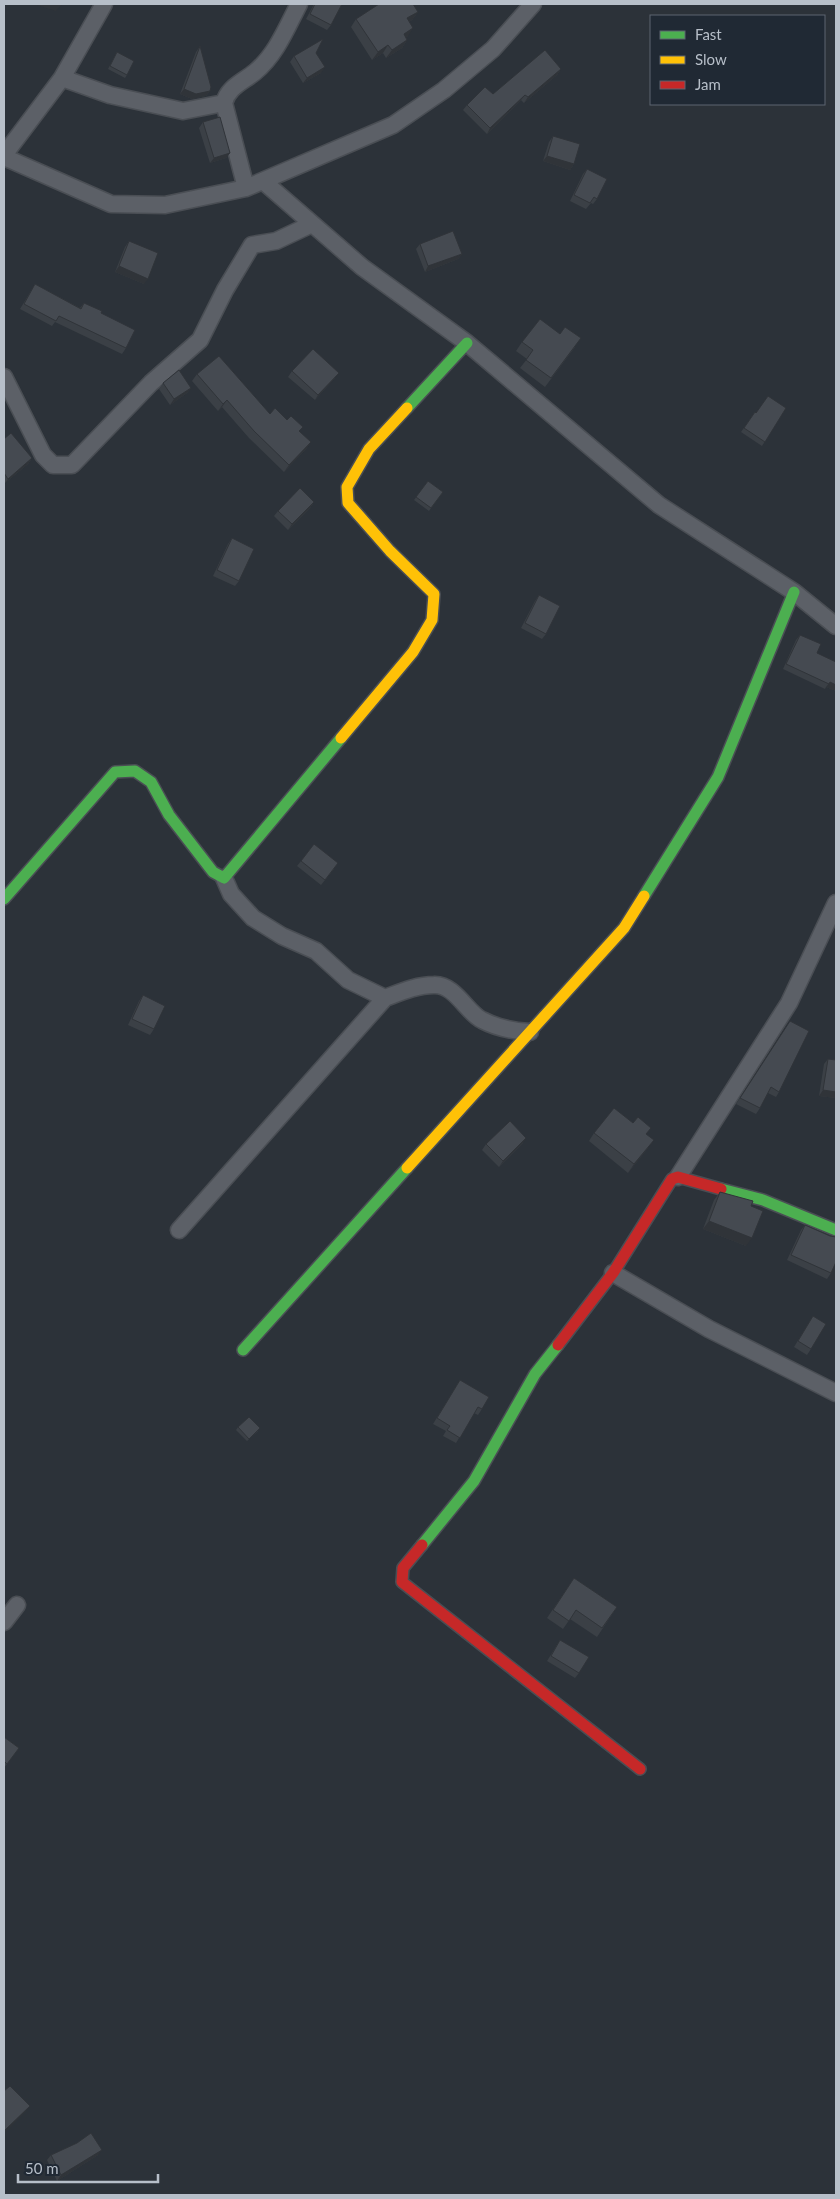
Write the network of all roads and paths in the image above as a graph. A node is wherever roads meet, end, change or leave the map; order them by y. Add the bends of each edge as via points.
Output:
1 (104, 4) edge
2 (299, 4) edge
3 (533, 4) edge
4 (62, 78) junction
5 (224, 103) junction
6 (4, 156) edge
7 (263, 181) junction
8 (246, 188) junction
9 (312, 224) junction
10 (468, 343) junction
11 (4, 377) edge
12 (794, 592) junction
13 (836, 626) edge
14 (224, 878) junction
15 (4, 899) edge
16 (836, 903) edge
17 (385, 998) junction
18 (530, 1032) junction
19 (678, 1177) junction
20 (179, 1230) dead end
21 (836, 1230) edge
22 (613, 1273) junction
23 (243, 1350) dead end
24 (836, 1393) edge
25 (17, 1605) dead end
26 (4, 1622) edge
27 (640, 1769) dead end

1 - 4 street
2 - 5 street via 274,50 257,70 226,94
3 - 7 street via 493,49 444,90 393,125
4 - 5 street via 110,95 183,111
4 - 6 street
5 - 8 street
6 - 8 street via 111,204 165,205
7 - 8 street
7 - 9 street
9 - 10 street via 362,267
9 - 11 street via 276,241 252,245 200,340 151,383 72,465 53,465 43,455
10 - 12 street via 659,505
10 - 14 street via 369,449 347,487 348,503 434,594 432,620 413,652
12 - 13 street
12 - 18 street via 718,777 624,928
14 - 15 street via 212,872 169,815 151,782 135,771 115,772
14 - 17 street via 232,894 253,918 316,951 348,980
16 - 19 street via 789,1002
17 - 18 street via 410,989 436,985 456,995 480,1020 511,1031
17 - 20 street
18 - 23 street
19 - 21 street via 763,1200
19 - 22 street via 672,1179
22 - 24 street via 709,1329
22 - 27 street via 535,1374 474,1481 414,1554 401,1576 402,1582
25 - 26 street

